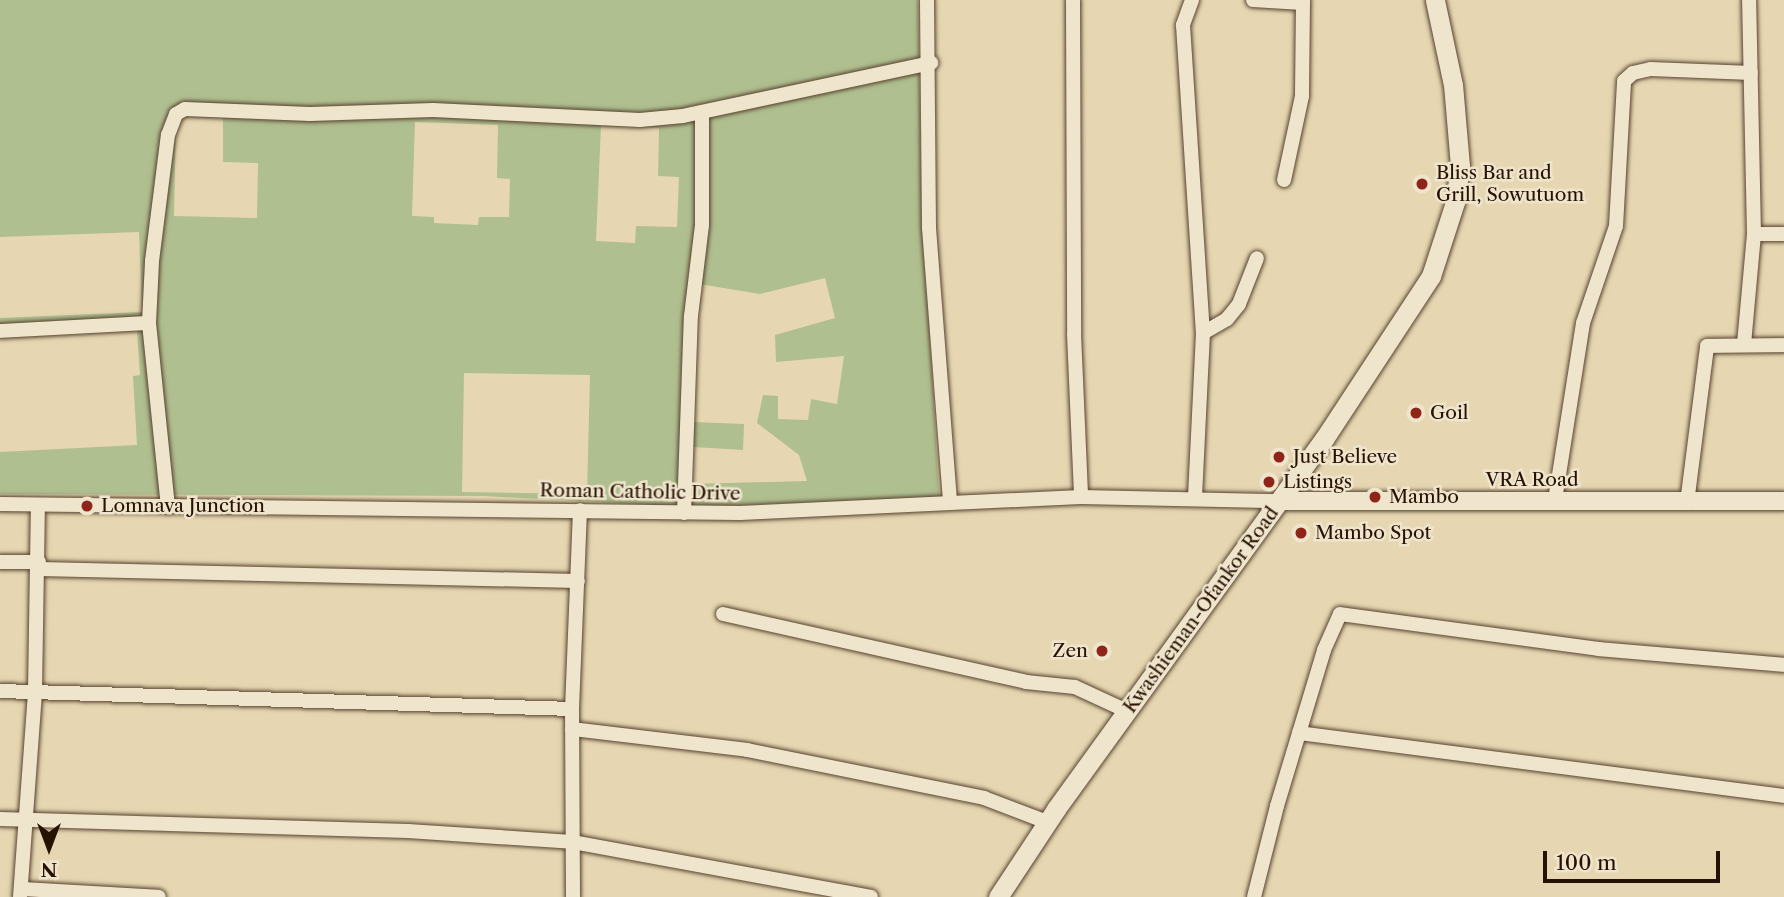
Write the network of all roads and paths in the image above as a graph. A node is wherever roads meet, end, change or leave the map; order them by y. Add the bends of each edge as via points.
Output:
1 (927, 0) edge
2 (1073, 0) edge
3 (1192, 0) edge
4 (1253, 0) edge
5 (1435, 0) edge
6 (1749, 0) edge
7 (1303, 2) edge
8 (930, 63) junction
9 (1751, 72) junction
10 (702, 112) junction
11 (1284, 180) dead end
12 (1754, 234) junction
13 (1784, 234) edge
14 (1257, 258) dead end
15 (149, 323) junction
16 (0, 331) edge
17 (1203, 332) junction
18 (1744, 344) junction
19 (1784, 345) edge
20 (1081, 498) junction
21 (1195, 498) junction
22 (1555, 500) junction
23 (950, 501) junction
24 (1280, 501) junction
25 (1784, 501) edge
26 (1687, 503) junction
27 (0, 504) edge
28 (38, 505) junction
29 (168, 507) junction
30 (580, 510) junction
31 (684, 513) junction
32 (0, 562) edge
33 (39, 565) junction
34 (578, 581) junction
35 (723, 614) dead end
36 (1784, 665) edge
37 (0, 691) edge
38 (35, 691) junction
39 (572, 709) junction
40 (1127, 711) junction
41 (572, 729) junction
42 (1299, 733) junction
43 (1784, 796) edge
44 (0, 819) edge
45 (27, 819) junction
46 (1047, 822) junction
47 (572, 842) junction
48 (21, 893) edge
49 (102, 895) edge
50 (159, 897) edge
51 (573, 897) edge
52 (871, 897) edge
53 (998, 897) edge
54 (1254, 897) edge

1 - 8 street
2 - 20 street via 1074,334
3 - 17 street via 1183,25
4 - 7 street
5 - 24 main road, Kwashieman-Ofankor Road via 1453,85 1460,166 1441,256 1406,319
6 - 9 street
7 - 11 street via 1302,96
8 - 10 street
8 - 23 street via 929,228
9 - 12 street
9 - 22 street via 1651,69 1633,72 1623,80 1616,226 1583,323
10 - 15 street via 640,120 433,110 310,114 185,108 176,114 168,135
10 - 31 street via 702,225 691,316
12 - 13 street
12 - 18 street
14 - 17 street via 1239,304 1227,319
15 - 16 street
15 - 29 street
17 - 21 street
18 - 19 street
18 - 26 street via 1707,346
20 - 21 street, Roman Catholic Drive
20 - 23 street, Roman Catholic Drive
21 - 24 street, Roman Catholic Drive
22 - 24 street, VRA Road
22 - 26 street, VRA Road
23 - 31 street, Roman Catholic Drive
24 - 40 main road, Kwashieman-Ofankor Road
25 - 26 street, VRA Road
27 - 28 street, Roman Catholic Drive
28 - 29 street, Roman Catholic Drive
28 - 33 street
29 - 30 street, Roman Catholic Drive
30 - 31 street, Roman Catholic Drive
30 - 34 street
32 - 33 street
33 - 34 street
33 - 38 street
34 - 39 street
35 - 40 street via 1026,682 1075,688
36 - 42 street via 1599,649 1340,614
37 - 38 street
38 - 39 street
38 - 45 street
39 - 41 street
40 - 46 main road, Kwashieman-Ofankor Road
41 - 46 street via 747,750 984,798
41 - 47 street
42 - 43 street
42 - 54 street
44 - 45 street
45 - 47 street via 408,831
45 - 48 street
46 - 53 main road, Kwashieman-Ofankor Road
47 - 51 street
47 - 52 street
48 - 49 street
49 - 50 street

